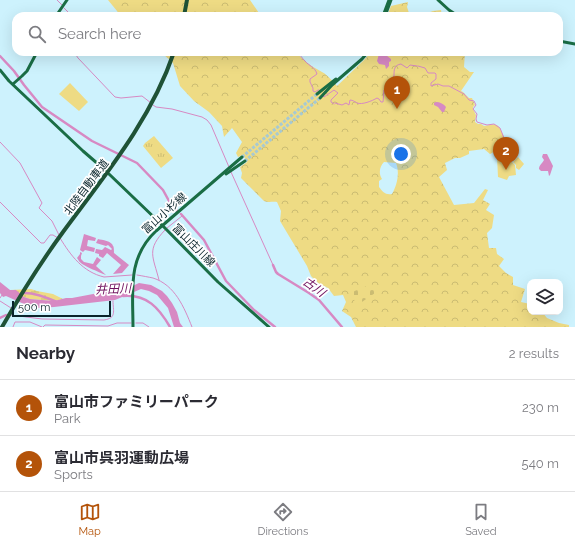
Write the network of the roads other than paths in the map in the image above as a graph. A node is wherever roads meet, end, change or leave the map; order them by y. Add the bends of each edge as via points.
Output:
1 (67, 0) edge
2 (186, 0) edge
3 (390, 0) edge
4 (438, 0) edge
5 (59, 12) edge
6 (184, 12) edge
7 (386, 12) edge
8 (452, 12) edge
9 (563, 42) edge
10 (575, 44) edge
11 (35, 56) edge
12 (171, 56) edge
13 (363, 56) edge
14 (364, 56) edge
15 (0, 70) edge
16 (13, 84) junction
17 (317, 94) tunnel mouth
18 (320, 98) tunnel mouth
19 (242, 157) tunnel mouth
20 (245, 161) tunnel mouth
21 (230, 169) junction
22 (105, 170) dead end
23 (109, 174) dead end
24 (163, 226) junction
25 (1, 327) edge
26 (134, 327) edge
27 (269, 327) edge

1 - 5 main road
2 - 6 highway
3 - 7 main road
4 - 8 main road
9 - 10 main road
11 - 16 main road via 27,71
12 - 25 highway, 北陸自動車道 via 148,108 121,151 56,240
13 - 17 main road
14 - 18 main road
15 - 16 main road
16 - 22 main road
19 - 21 main road, 富山小杉線
20 - 21 main road, 富山小杉線
21 - 24 main road, 富山小杉線
23 - 24 main road, 富山庄川線
24 - 26 main road, 富山小杉線 via 142,250 137,265 134,280
24 - 27 main road, 富山庄川線 via 218,282

